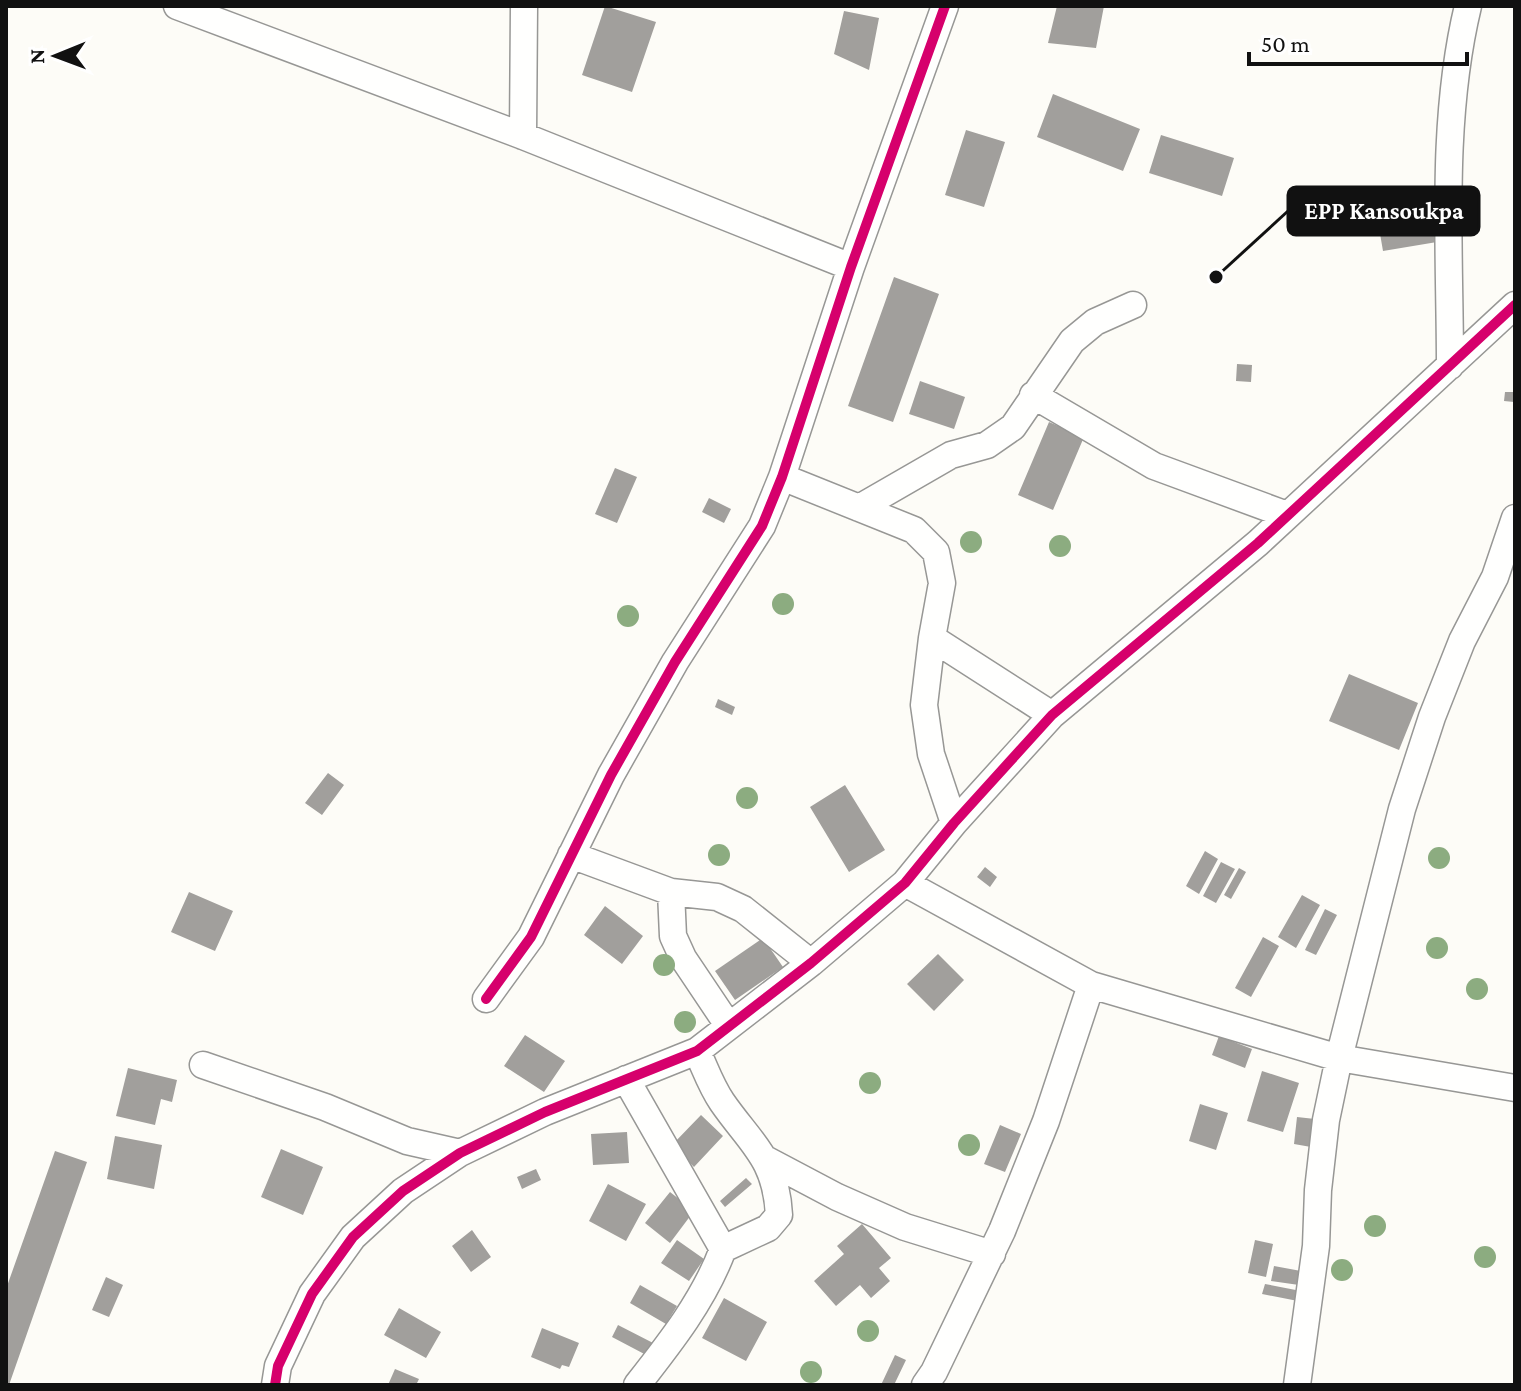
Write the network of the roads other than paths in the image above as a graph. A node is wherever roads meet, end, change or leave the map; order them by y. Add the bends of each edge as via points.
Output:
1 (177, 6) edge
2 (524, 6) edge
3 (945, 6) edge
4 (1468, 6) edge
5 (523, 136) junction
6 (851, 267) junction
7 (1133, 305) dead end
8 (1515, 305) edge
9 (1450, 366) junction
10 (1033, 395) junction
11 (782, 477) junction
12 (859, 508) junction
13 (1287, 515) junction
14 (1515, 518) edge
15 (932, 638) junction
16 (1052, 715) junction
17 (954, 823) junction
18 (571, 855) junction
19 (905, 883) junction
20 (671, 892) junction
21 (811, 963) junction
22 (1091, 985) junction
23 (486, 999) dead end
24 (728, 1025) junction
25 (697, 1051) junction
26 (1339, 1058) junction
27 (203, 1065) dead end
28 (626, 1079) junction
29 (1515, 1088) edge
30 (460, 1153) junction
31 (767, 1160) junction
32 (723, 1249) junction
33 (992, 1254) junction
34 (275, 1385) edge
35 (637, 1385) edge
36 (925, 1385) edge
37 (1297, 1385) edge

1 - 5 street
2 - 5 street
3 - 6 street
4 - 9 street via 1451,125
5 - 6 street
6 - 11 street
7 - 10 street via 1095,322 1072,341
8 - 9 street
9 - 13 street
10 - 12 street via 1013,427 987,445 951,455
10 - 13 street via 1154,466
11 - 12 street
11 - 18 street via 762,526 675,662
12 - 15 street via 914,530 936,552 942,583
13 - 16 street
14 - 26 street via 1495,577 1437,704 1406,796
15 - 16 street
15 - 17 street via 924,705 931,754
16 - 17 street
17 - 19 street
18 - 20 street
18 - 23 street via 531,937
19 - 21 street
19 - 22 street
20 - 21 street via 717,897 743,909
20 - 24 street via 673,936
21 - 24 street
22 - 26 street
22 - 33 street via 1046,1121
24 - 25 street
25 - 28 street
25 - 31 street via 720,1100
26 - 29 street
26 - 37 street via 1326,1120
27 - 30 street via 407,1141
28 - 30 street
28 - 32 street
30 - 34 street via 403,1191 353,1237 312,1294 278,1366
31 - 32 street via 779,1215 768,1228
31 - 33 street via 905,1227
32 - 35 street via 675,1336
33 - 36 street

